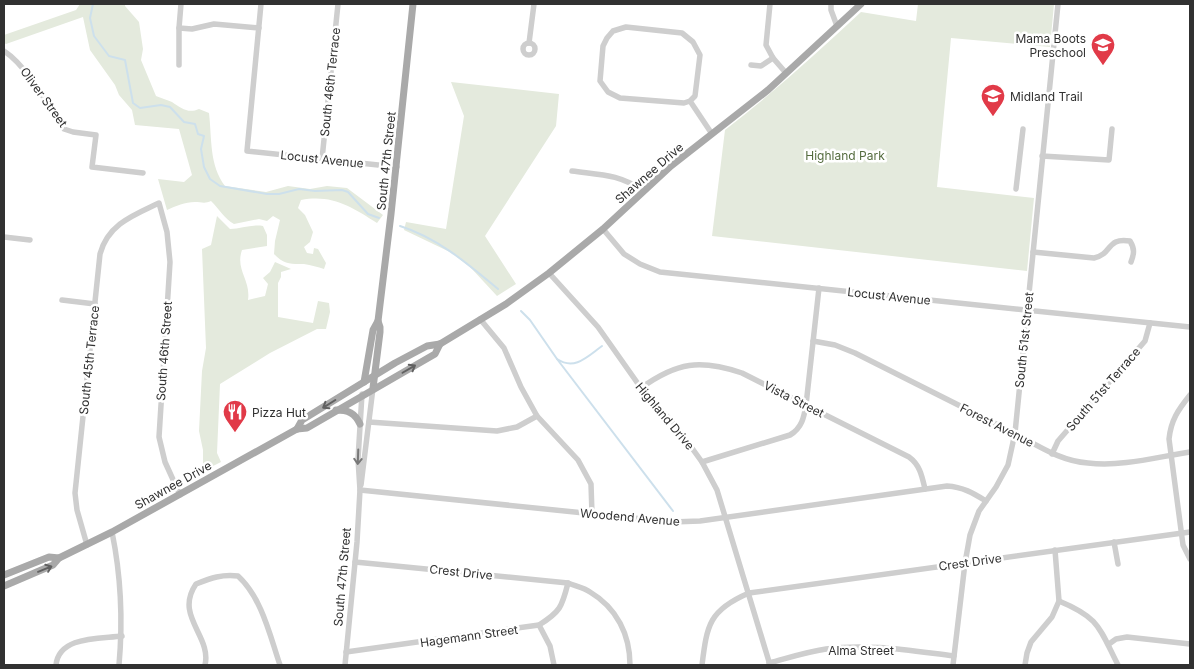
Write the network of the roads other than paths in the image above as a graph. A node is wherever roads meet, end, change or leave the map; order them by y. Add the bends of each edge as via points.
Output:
1 (181, 4) edge
2 (262, 4) edge
3 (338, 4) edge
4 (414, 4) edge
5 (534, 4) edge
6 (770, 4) edge
7 (832, 4) edge
8 (861, 4) edge
9 (1058, 4) edge
10 (837, 26) junction
11 (179, 28) junction
12 (259, 28) junction
13 (529, 43) dead end
14 (4, 51) edge
15 (774, 58) junction
16 (179, 65) dead end
17 (752, 65) dead end
18 (786, 73) junction
19 (690, 101) junction
20 (1023, 129) dead end
21 (1112, 129) dead end
22 (712, 134) junction
23 (1042, 156) junction
24 (322, 159) junction
25 (396, 166) junction
26 (572, 171) dead end
27 (143, 173) dead end
28 (1016, 189) dead end
29 (644, 191) junction
30 (159, 203) joint
31 (603, 229) junction
32 (4, 237) edge
33 (30, 240) dead end
34 (1033, 252) junction
35 (1131, 262) dead end
36 (549, 273) junction
37 (819, 288) junction
38 (62, 300) dead end
39 (95, 304) junction
40 (1027, 310) junction
41 (480, 319) junction
42 (378, 321) junction
43 (1150, 322) junction
44 (1190, 326) edge
45 (813, 341) junction
46 (440, 344) junction
47 (377, 351) junction
48 (395, 363) junction
49 (375, 374) junction
50 (364, 381) junction
51 (373, 388) junction
52 (641, 388) junction
53 (362, 394) junction
54 (1190, 395) edge
55 (806, 405) junction
56 (336, 410) junction
57 (537, 416) junction
58 (369, 422) junction
59 (360, 424) junction
60 (297, 429) junction
61 (1015, 433) junction
62 (1190, 452) edge
63 (1052, 454) junction
64 (1170, 455) junction
65 (702, 462) junction
66 (925, 489) junction
67 (360, 490) junction
68 (180, 495) junction
69 (986, 501) junction
70 (592, 514) junction
71 (726, 518) junction
72 (112, 532) junction
73 (1190, 532) edge
74 (1181, 533) junction
75 (1114, 542) junction
76 (87, 545) junction
77 (1056, 550) junction
78 (59, 558) junction
79 (1190, 559) edge
80 (355, 562) junction
81 (965, 563) junction
82 (1118, 564) dead end
83 (24, 567) junction
84 (4, 575) edge
85 (28, 576) junction
86 (568, 583) junction
87 (4, 586) edge
88 (749, 593) junction
89 (1059, 601) junction
90 (539, 625) junction
91 (122, 636) junction
92 (1109, 644) junction
93 (1190, 644) edge
94 (346, 652) junction
95 (954, 656) junction
96 (770, 664) edge
97 (56, 665) edge
98 (119, 665) edge
99 (205, 665) edge
100 (280, 665) edge
101 (345, 665) edge
102 (554, 665) edge
103 (630, 665) edge
104 (702, 665) edge
105 (953, 665) edge
106 (1025, 665) edge
107 (1118, 665) edge

1 - 11 street
2 - 12 street
3 - 24 street, South 46th Terrace
4 - 25 main road, South 47th Street
5 - 13 street
6 - 15 street via 766,45
7 - 10 street
8 - 10 main road, Shawnee Drive
9 - 23 street, South 51st Street
10 - 18 main road, Shawnee Drive
11 - 12 street via 214,24
11 - 16 street
12 - 24 street, Locust Avenue via 247,151
14 - 27 street, Oliver Street via 14,57 64,128 96,135 92,167
15 - 17 street via 761,66
15 - 18 street
18 - 22 main road, Shawnee Drive
19 - 19 street via 620,98 608,92 600,81 603,46 609,35 626,27 687,35 700,55 696,96
19 - 22 street
20 - 28 street
21 - 23 street via 1109,160
22 - 29 main road, Shawnee Drive
23 - 34 street, South 51st Street
24 - 25 street, Locust Avenue
25 - 42 main road, South 47th Street
26 - 29 street via 616,176
29 - 31 main road, Shawnee Drive
30 - 39 street, South 45th Terrace via 126,219 105,240 100,254
30 - 68 street, South 46th Street via 167,232 170,262 159,437 164,462
31 - 36 main road, Shawnee Drive
31 - 37 street, Locust Avenue via 624,254 660,272
32 - 33 street
34 - 35 street via 1094,258 1122,240 1130,241 1133,247
34 - 40 street, South 51st Street
36 - 41 main road, Shawnee Drive
36 - 52 street, Highland Drive via 598,327
37 - 40 street, Locust Avenue
37 - 45 street
38 - 39 street
39 - 76 street, South 45th Terrace via 75,492
40 - 43 street, Locust Avenue
40 - 61 street, South 51st Street
41 - 46 main road, Shawnee Drive
41 - 57 street via 504,348
42 - 47 main road, South 47th Street
42 - 50 main road, South 47th Street via 373,330
43 - 44 street, Locust Avenue
43 - 63 street, South 51st Terrace via 1145,341 1058,442
45 - 55 street
45 - 61 street, Forest Avenue via 855,353
46 - 48 main road, Shawnee Drive via 427,346
51 -> 46 main road, Shawnee Drive via 435,354
47 - 48 main road via 380,358
47 - 49 main road, South 47th Street
48 - 49 main road, Shawnee Drive
49 - 50 main road, Shawnee Drive
49 - 51 main road, South 47th Street
50 - 53 main road, South 47th Street
50 -> 60 main road, Shawnee Drive via 302,420
51 - 53 main road, Shawnee Drive
51 - 58 street, South 47th Street
52 - 55 street, Vista Street via 679,367 722,366
52 - 65 street, Highland Drive via 676,426
53 - 56 main road, Shawnee Drive
53 - 59 street, South 47th Street
54 - 64 street via 1173,420
55 - 65 street via 799,428 790,435
55 - 66 street, Vista Street via 915,462
56 - 59 main road via 351,412
56 - 60 main road, Shawnee Drive via 308,428
57 - 58 street via 517,427 498,431
57 - 70 street via 578,460 591,484
58 - 67 street, South 47th Street
59 -> 67 street, South 47th Street
60 - 68 main road, Shawnee Drive
61 - 63 street, Forest Avenue
61 - 69 street, South 51st Street via 1008,465
62 - 64 street, Forest Avenue
63 - 64 street, Forest Avenue via 1089,464
64 - 74 street
65 - 71 street, Highland Drive via 717,490
66 - 69 street, Woodend Avenue via 959,487
66 - 71 street, Woodend Avenue
67 - 70 street, Woodend Avenue
67 - 80 street, South 47th Street
68 - 72 main road, Shawnee Drive
69 - 81 street, South 51st Street via 974,523
70 - 71 street, Woodend Avenue via 672,522
71 - 88 street, Highland Drive
72 - 76 main road, Shawnee Drive
72 - 91 street via 120,583
73 - 74 street, Crest Drive
74 - 75 street, Crest Drive
74 - 79 street
75 - 77 street, Crest Drive
75 - 82 street
76 - 78 main road, Shawnee Drive
77 - 81 street, Crest Drive
77 - 89 street
78 - 83 main road, Shawnee Drive via 49,557
85 -> 78 main road, Shawnee Drive via 54,565
80 - 86 street, Crest Drive
80 - 94 street, South 47th Street
81 - 88 street, Crest Drive
81 - 95 street, South 51st Street
83 - 84 main road, Shawnee Drive
83 - 85 main road
85 - 87 main road, Shawnee Drive
86 - 90 street via 563,603 553,616
86 - 103 street, Crest Drive via 589,591 617,616 629,646
88 - 96 street, Highland Drive
88 - 104 street, Crest Drive via 734,599 712,620 706,631
89 - 92 street via 1088,616
89 - 106 street via 1052,617 1031,642
90 - 94 street, Hagemann Street
90 - 102 street via 550,646
91 - 97 street via 74,643 57,656
91 - 98 street
92 - 93 street via 1127,637
92 - 107 street
94 - 101 street, South 47th Street
95 - 96 street, Alma Street via 860,647 819,651
95 - 105 street, South 51st Street
99 - 100 street via 205,651 189,599 196,584 227,574 238,576 251,590

